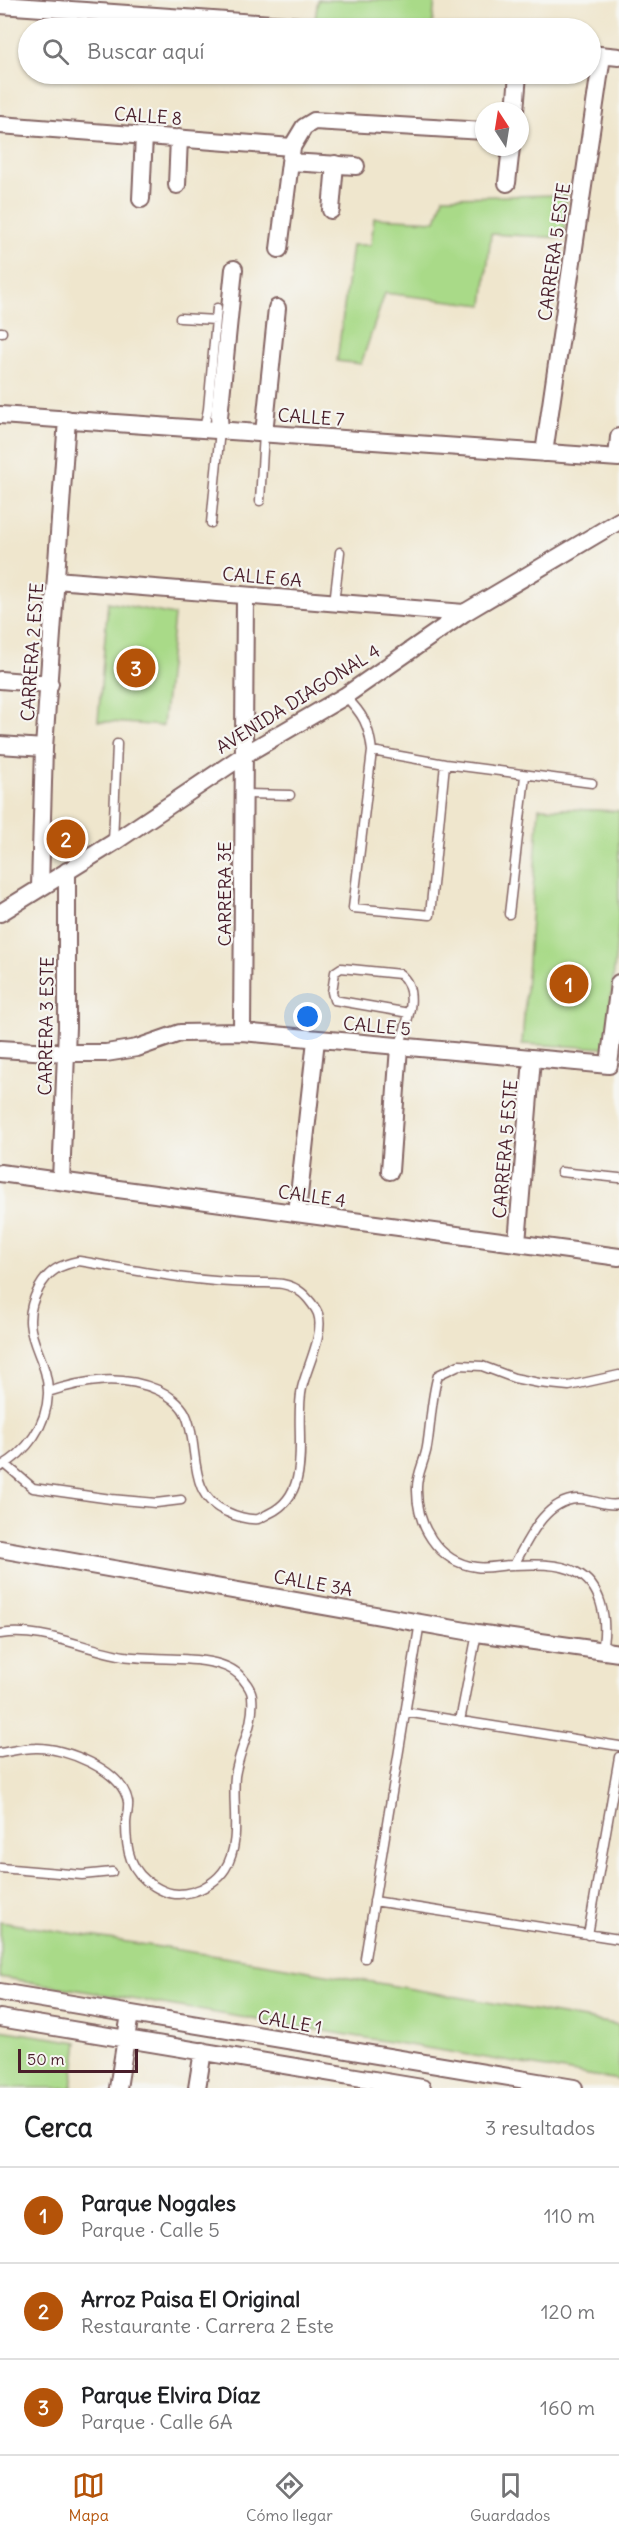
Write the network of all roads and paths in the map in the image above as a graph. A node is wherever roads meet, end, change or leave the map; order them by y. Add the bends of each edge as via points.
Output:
1 (0, 5) edge
2 (185, 18) edge
3 (604, 56) edge
4 (601, 76) edge
5 (517, 84) edge
6 (600, 84) edge
7 (515, 102) edge
8 (0, 124) edge
9 (475, 130) edge
10 (144, 136) junction
11 (179, 138) junction
12 (291, 154) junction
13 (510, 156) edge
14 (335, 164) junction
15 (356, 166) dead end
16 (507, 183) dead end
17 (177, 185) dead end
18 (141, 199) dead end
19 (331, 210) dead end
20 (279, 249) dead end
21 (234, 269) dead end
22 (218, 308) dead end
23 (277, 308) dead end
24 (180, 318) dead end
25 (216, 320) junction
26 (0, 415) edge
27 (68, 419) junction
28 (212, 430) junction
29 (264, 433) junction
30 (619, 437) edge
31 (544, 453) junction
32 (618, 458) edge
33 (260, 501) dead end
34 (619, 522) edge
35 (211, 523) dead end
36 (340, 552) dead end
37 (56, 580) junction
38 (245, 596) junction
39 (334, 603) junction
40 (464, 614) junction
41 (0, 680) edge
42 (50, 684) junction
43 (345, 696) junction
44 (117, 744) dead end
45 (0, 746) edge
46 (45, 748) junction
47 (372, 751) junction
48 (244, 755) junction
49 (445, 764) junction
50 (525, 776) junction
51 (592, 783) dead end
52 (244, 794) junction
53 (290, 795) dead end
54 (113, 843) junction
55 (67, 871) junction
56 (40, 887) junction
57 (0, 913) edge
58 (509, 914) dead end
59 (619, 983) edge
60 (409, 1013) junction
61 (242, 1032) junction
62 (316, 1040) junction
63 (399, 1047) junction
64 (0, 1049) edge
65 (67, 1053) junction
66 (532, 1059) junction
67 (390, 1171) dead end
68 (561, 1172) dead end
69 (0, 1173) edge
70 (619, 1178) edge
71 (61, 1181) junction
72 (297, 1213) junction
73 (517, 1243) junction
74 (619, 1257) edge
75 (619, 1376) edge
76 (48, 1392) junction
77 (3, 1466) edge
78 (181, 1500) dead end
79 (619, 1504) edge
80 (0, 1549) edge
81 (514, 1565) junction
82 (420, 1622) junction
83 (477, 1633) junction
84 (0, 1634) edge
85 (619, 1652) edge
86 (405, 1712) junction
87 (460, 1721) junction
88 (619, 1746) edge
89 (0, 1753) edge
90 (619, 1757) edge
91 (0, 1868) edge
92 (112, 1872) dead end
93 (374, 1901) junction
94 (588, 1935) junction
95 (619, 1940) edge
96 (365, 1958) dead end
97 (0, 1992) edge
98 (130, 2014) junction
99 (0, 2018) edge
100 (125, 2038) junction
101 (203, 2051) junction
102 (414, 2063) junction
103 (414, 2087) edge
104 (118, 2088) edge
105 (197, 2088) edge
106 (574, 2088) edge

1 - 2 street
3 - 4 street, CARRERA 5 ESTE
5 - 7 street
6 - 31 street, CARRERA 5 ESTE
8 - 10 street, CALLE 8
9 - 12 street via 314,121 304,127
10 - 11 street, CALLE 8
10 - 18 street
11 - 12 street, CALLE 8
11 - 17 street
12 - 14 street, CALLE 8
12 - 20 street
13 - 16 street
14 - 15 street, CALLE 8
14 - 19 street
21 - 28 street via 219,417
22 - 25 lane
23 - 29 street
24 - 25 lane
25 - 28 lane
26 - 27 street, CALLE 7
27 - 28 street, CALLE 7
27 - 37 street, CARRERA 2 ESTE
28 - 29 street, CALLE 7
28 - 35 lane
29 - 31 street, CALLE 7
29 - 33 lane
30 - 32 street
31 - 32 street, CALLE 7
34 - 40 street, AVENIDA DIAGONAL 4
36 - 39 lane
37 - 38 street, CALLE 6A
37 - 42 street, CARRERA 2 ESTE
38 - 39 street, CALLE 6A
38 - 48 street, CARRERA 3E
39 - 40 street, CALLE 6A
40 - 43 street, AVENIDA DIAGONAL 4
41 - 42 street
42 - 46 street, CARRERA 2 ESTE
43 - 47 lane via 362,712
43 - 48 street, AVENIDA DIAGONAL 4
44 - 54 lane
45 - 46 street
46 - 56 street, CARRERA 2 ESTE
47 - 49 lane
47 - 49 lane via 353,908 430,915
48 - 52 street, CARRERA 3E
48 - 54 street, AVENIDA DIAGONAL 4
49 - 50 lane
50 - 51 lane
50 - 58 lane
52 - 53 lane
52 - 61 street, CARRERA 3E
54 - 55 street, AVENIDA DIAGONAL 4
55 - 56 street, AVENIDA DIAGONAL 4
55 - 65 street, CARRERA 3 ESTE
56 - 57 street, AVENIDA DIAGONAL 4
59 - 66 street, CALLE 5 via 609,1065
60 - 60 lane via 334,1000 335,972 341,968 400,974 407,980 411,996
60 - 63 lane
61 - 62 street, CALLE 5
61 - 65 street, CALLE 5 via 180,1033 137,1048
62 - 63 street, CALLE 5
62 - 72 street
63 - 66 street, CALLE 5
63 - 67 street
64 - 65 street, CALLE 5
65 - 71 street, CARRERA 3 ESTE
66 - 73 street, CARRERA 5 ESTE
68 - 70 lane
69 - 71 street, CALLE 4
71 - 72 street, CALLE 4
72 - 73 street, CALLE 4
73 - 74 street, CALLE 4
75 - 81 lane via 568,1386 514,1378 482,1366 459,1365 438,1375 417,1485 422,1523 435,1546 454,1560 477,1567
76 - 76 lane via 29,1318 44,1280 61,1264 79,1261 210,1282 286,1284 303,1293 318,1314 320,1331 301,1390 301,1454 295,1486 279,1508 258,1519 214,1507 201,1487 184,1412 167,1394 139,1382 105,1379
76 - 77 lane via 41,1428
77 - 78 lane via 33,1488 156,1503
79 - 81 lane via 577,1499 560,1504 535,1528
80 - 82 street, CALLE 3A
81 - 85 lane via 557,1567 576,1572 591,1584 604,1617 603,1644
82 - 83 street, CALLE 3A
82 - 86 lane
83 - 85 street, CALLE 3A
83 - 87 lane
84 - 89 lane via 34,1633 125,1656 211,1663 238,1673 252,1693 253,1713 236,1773 232,1852 225,1870 207,1886 169,1894 132,1867 127,1844 128,1800 114,1779 74,1753 37,1748
86 - 87 lane
86 - 93 lane
87 - 88 lane
90 - 94 lane
91 - 92 lane via 82,1875
93 - 94 lane
93 - 96 lane
94 - 95 lane
97 - 98 street, CALLE 1
98 - 100 street
98 - 102 street, CALLE 1
99 - 100 street
100 - 101 street
100 - 104 street
101 - 103 street
101 - 105 street
102 - 103 street
102 - 106 street, CALLE 1

